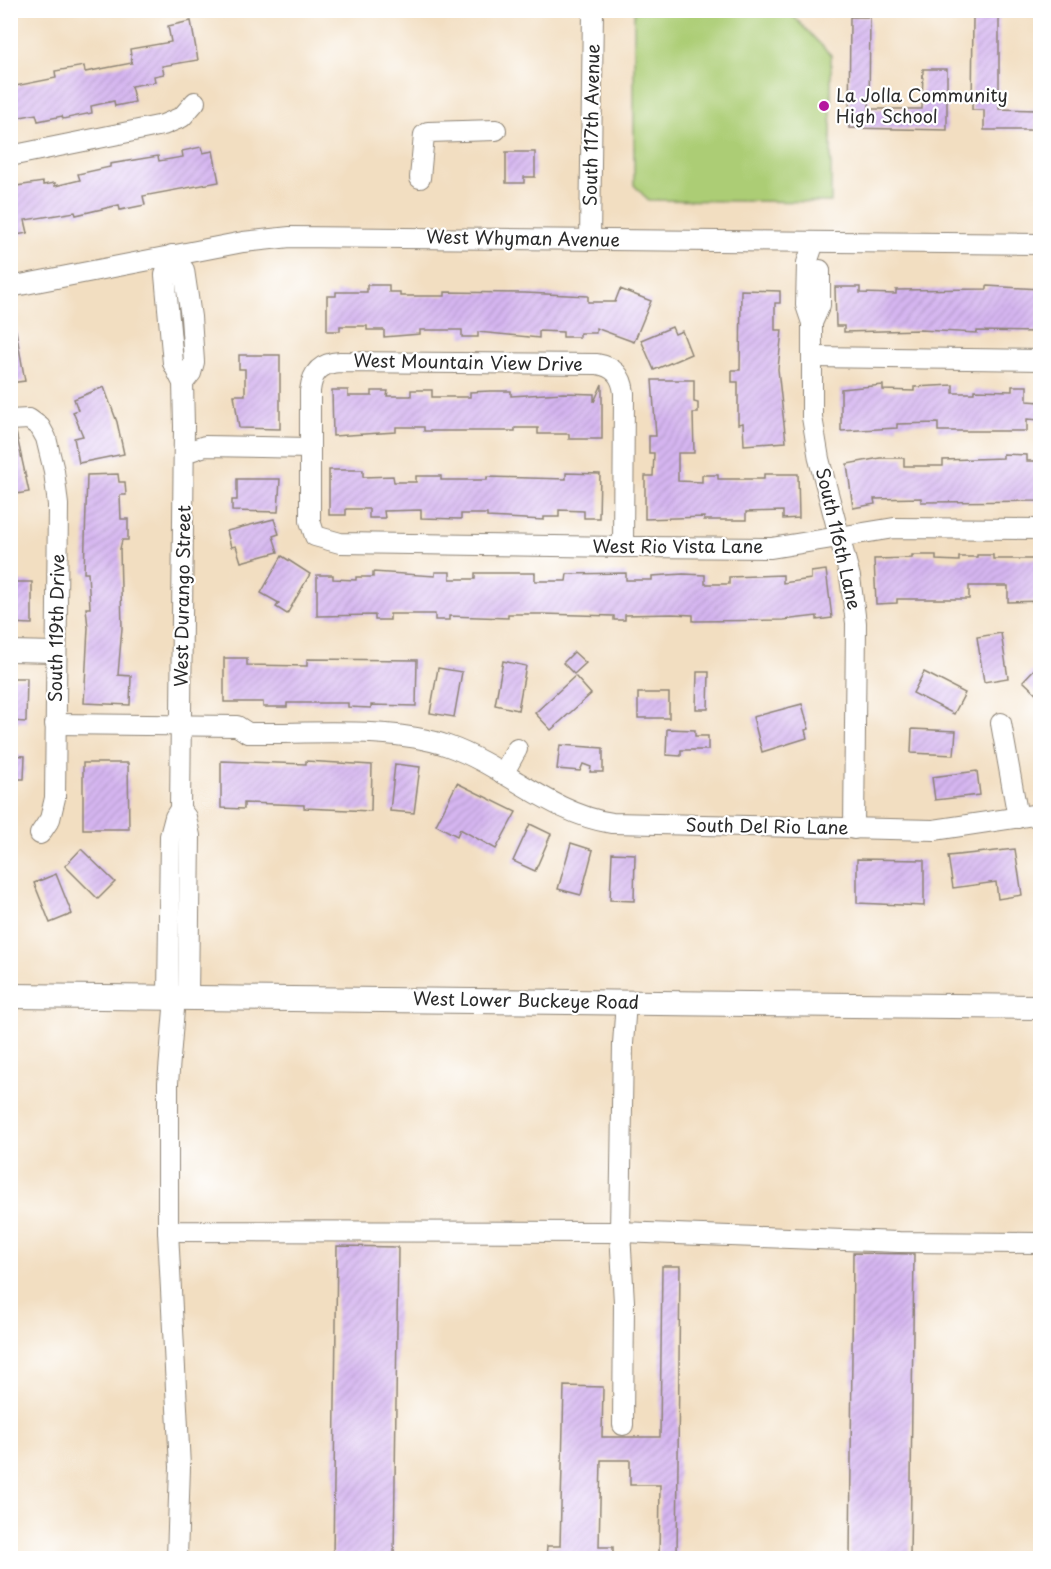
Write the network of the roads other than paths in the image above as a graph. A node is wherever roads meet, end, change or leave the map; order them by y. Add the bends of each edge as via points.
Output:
1 (593, 10) edge
2 (195, 102) dead end
3 (496, 130) dead end
4 (10, 156) edge
5 (420, 178) dead end
6 (591, 240) junction
7 (814, 242) junction
8 (1041, 244) edge
9 (172, 255) junction
10 (10, 287) edge
11 (812, 357) junction
12 (1041, 360) edge
13 (10, 420) edge
14 (184, 453) junction
15 (310, 455) junction
16 (1041, 529) edge
17 (840, 537) junction
18 (623, 547) junction
19 (10, 651) edge
20 (56, 652) junction
21 (1001, 723) dead end
22 (55, 730) junction
23 (181, 732) junction
24 (517, 749) dead end
25 (503, 774) junction
26 (1041, 814) edge
27 (1018, 818) junction
28 (854, 829) junction
29 (40, 834) dead end
30 (10, 996) edge
31 (177, 997) junction
32 (626, 1002) junction
33 (1041, 1007) edge
34 (168, 1231) junction
35 (620, 1232) junction
36 (1041, 1243) edge
37 (622, 1425) dead end
38 (177, 1558) edge

1 - 6 street, South 117th Avenue
2 - 4 street via 182,117 163,125
3 - 5 street via 428,132 424,135
6 - 7 street, West Whyman Avenue
6 - 9 street, West Whyman Avenue via 290,237
7 - 8 street, West Whyman Avenue
7 - 11 street, South 116th Lane via 807,262
9 - 10 street, West Whyman Avenue
9 - 14 street, West Durango Street via 165,275 173,363 183,383
11 - 12 street
11 - 17 street, South 116th Lane via 814,431
13 - 20 street, South 119th Drive via 35,422 44,432 57,488
14 - 15 street via 205,460
14 - 23 street, West Durango Street
15 - 18 street, West Rio Vista Lane via 310,521 315,536 340,543
15 - 18 street, West Mountain View Drive via 310,392 318,369 324,365 597,364 612,368 618,373 624,393
16 - 17 street, West Rio Vista Lane via 894,528
17 - 18 street, West Rio Vista Lane via 764,548
17 - 28 street, South 116th Lane via 853,593 857,636
19 - 20 street
20 - 22 street, South 119th Drive
21 - 27 street
22 - 23 street, South Del Rio Lane
22 - 29 street, South 119th Drive via 53,808
23 - 25 street, South Del Rio Lane via 237,726 248,733 413,737 449,746
23 - 31 street, West Durango Street via 180,809 190,836
24 - 25 street
25 - 28 street, South Del Rio Lane via 571,812 612,823
26 - 27 street, South Del Rio Lane
27 - 28 street, South Del Rio Lane via 934,830
30 - 31 main road, West Lower Buckeye Road
31 - 32 main road, West Lower Buckeye Road
31 - 34 street, West Durango Street via 168,1083
32 - 33 main road, West Lower Buckeye Road
32 - 35 street
34 - 35 street
34 - 38 street, West Durango Street via 180,1467
35 - 36 street
35 - 37 street via 624,1302

